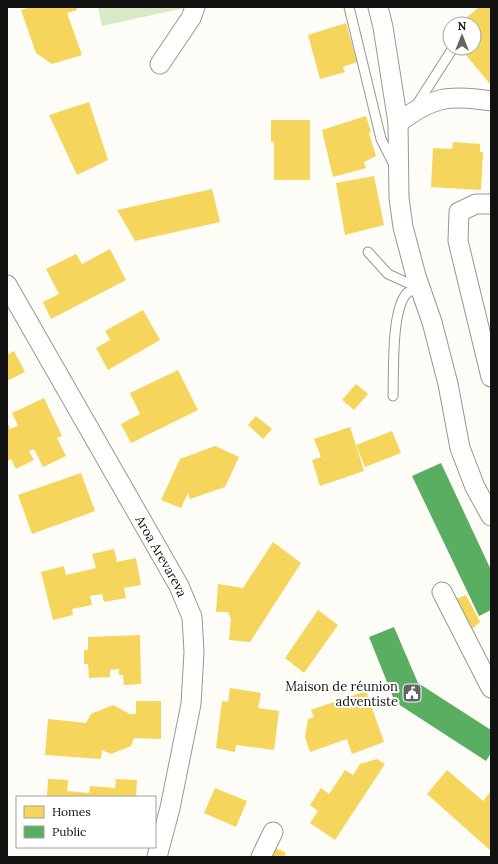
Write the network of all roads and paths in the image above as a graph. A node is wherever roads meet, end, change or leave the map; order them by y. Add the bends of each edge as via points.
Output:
1 (195, 7) edge
2 (350, 7) edge
3 (378, 7) edge
4 (448, 56) edge
5 (160, 64) dead end
6 (491, 101) edge
7 (405, 118) junction
8 (398, 172) junction
9 (491, 204) edge
10 (368, 252) dead end
11 (7, 285) edge
12 (419, 288) junction
13 (491, 377) edge
14 (393, 396) dead end
15 (491, 516) edge
16 (442, 592) dead end
17 (491, 688) edge
18 (273, 832) dead end
19 (157, 857) edge
20 (261, 857) edge

1 - 5 street via 191,18
2 - 8 lane via 381,139
3 - 7 street
4 - 7 lane
6 - 7 street via 469,98 436,100
7 - 8 street
8 - 12 street via 404,227
9 - 13 street via 476,204 459,212 458,241
10 - 12 lane via 388,274
11 - 19 street, Aroa Arevareva via 179,586 192,617 194,652 191,704 170,808
12 - 14 lane via 408,292 400,305 396,325
12 - 15 street via 432,322 448,384 460,448 475,487
16 - 17 street
18 - 20 street

